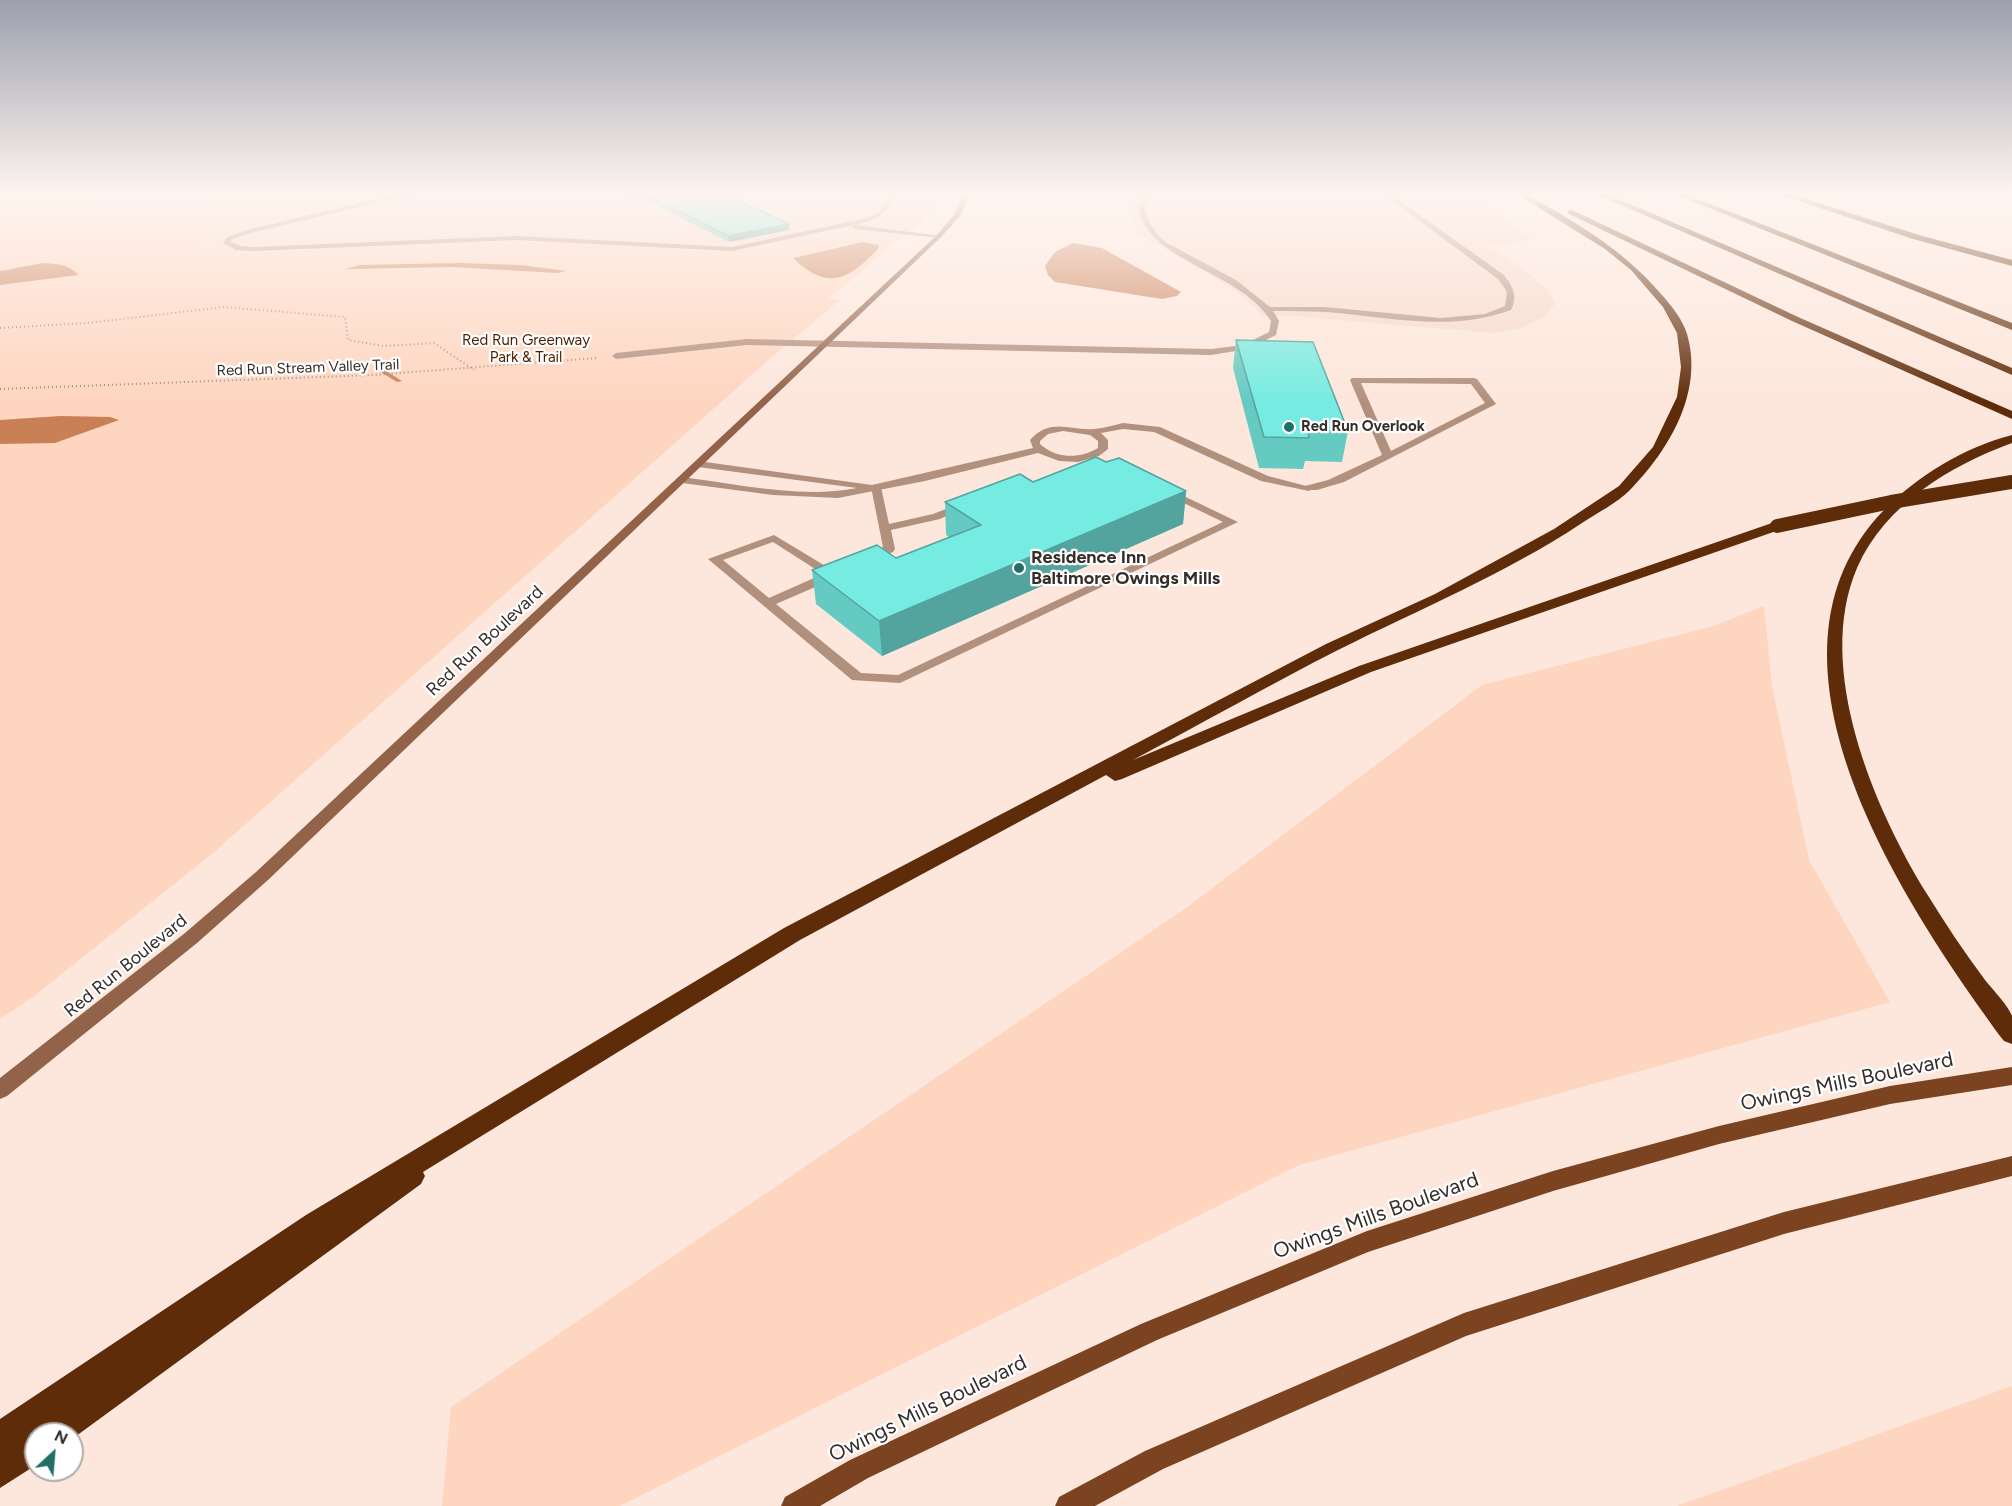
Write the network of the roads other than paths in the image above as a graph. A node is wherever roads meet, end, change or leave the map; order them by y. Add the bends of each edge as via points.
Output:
1 (912, 261) edge
2 (1195, 261) edge
3 (1480, 261) edge
4 (1626, 261) edge
5 (1673, 261) edge
6 (1756, 261) edge
7 (1847, 261) edge
8 (1269, 309) junction
9 (2012, 327) edge
10 (826, 343) junction
11 (616, 356) road end
12 (2012, 372) edge
13 (2012, 415) edge
14 (1093, 432) junction
15 (2012, 439) edge
16 (1039, 450) junction
17 (1090, 456) junction
18 (1388, 456) junction
19 (1108, 463) edge
20 (698, 464) junction
21 (682, 480) junction
22 (2012, 482) edge
23 (1157, 486) edge
24 (876, 487) junction
25 (978, 501) edge
26 (885, 528) junction
27 (832, 575) junction
28 (767, 603) junction
29 (1003, 823) junction
30 (2012, 1034) edge
31 (2012, 1076) edge
32 (0, 1090) edge
33 (506, 1108) junction
34 (2012, 1166) edge
35 (70, 1422) edge
36 (0, 1437) edge
37 (24, 1455) edge
38 (0, 1472) edge
39 (794, 1506) edge
40 (1068, 1506) edge

1 - 10 main road, Red Run Boulevard
2 - 8 street via 1249,292
3 - 8 street via 1502,277 1512,291 1508,308 1487,317 1449,320 1325,309
4 - 29 highway via 1667,306 1682,333 1686,367 1683,397 1659,448 1624,489 1559,532 1440,597 1332,647
5 - 13 highway
6 - 12 highway
7 - 9 highway
8 - 10 street via 1277,323 1268,336 1245,346 1211,352
10 - 11 street via 727,344
10 - 20 main road, Red Run Boulevard
14 - 16 street via 1063,428 1045,432 1035,441
14 - 17 street via 1105,444
14 - 18 street via 1123,426 1156,429 1265,479 1309,488 1326,485
15 - 30 highway via 1948,467 1888,512 1849,569 1837,633 1843,722 1873,811 1906,874
16 - 17 street via 1056,457
16 - 24 street
17 - 19 street
18 - 18 street via 1446,428 1491,404 1474,381 1355,380
20 - 21 main road, Red Run Boulevard
20 - 24 street
21 - 24 street via 801,494 838,495
21 - 32 main road, Red Run Boulevard via 262,876 191,938
22 - 29 highway, bridge via 1777,526 1365,669
23 - 28 street via 1232,522 900,679 857,677
24 - 26 street
25 - 26 street via 936,517
26 - 27 street via 889,549
27 - 28 street
27 - 28 street via 774,538 714,560
29 - 33 highway via 792,934
31 - 39 main road, Owings Mills Boulevard via 1890,1095 1719,1135 1553,1181 1367,1242 1149,1332 859,1469
33 - 35 highway
33 - 36 highway via 315,1224
34 - 40 main road via 1784,1224 1464,1325 1154,1460
37 - 38 highway

